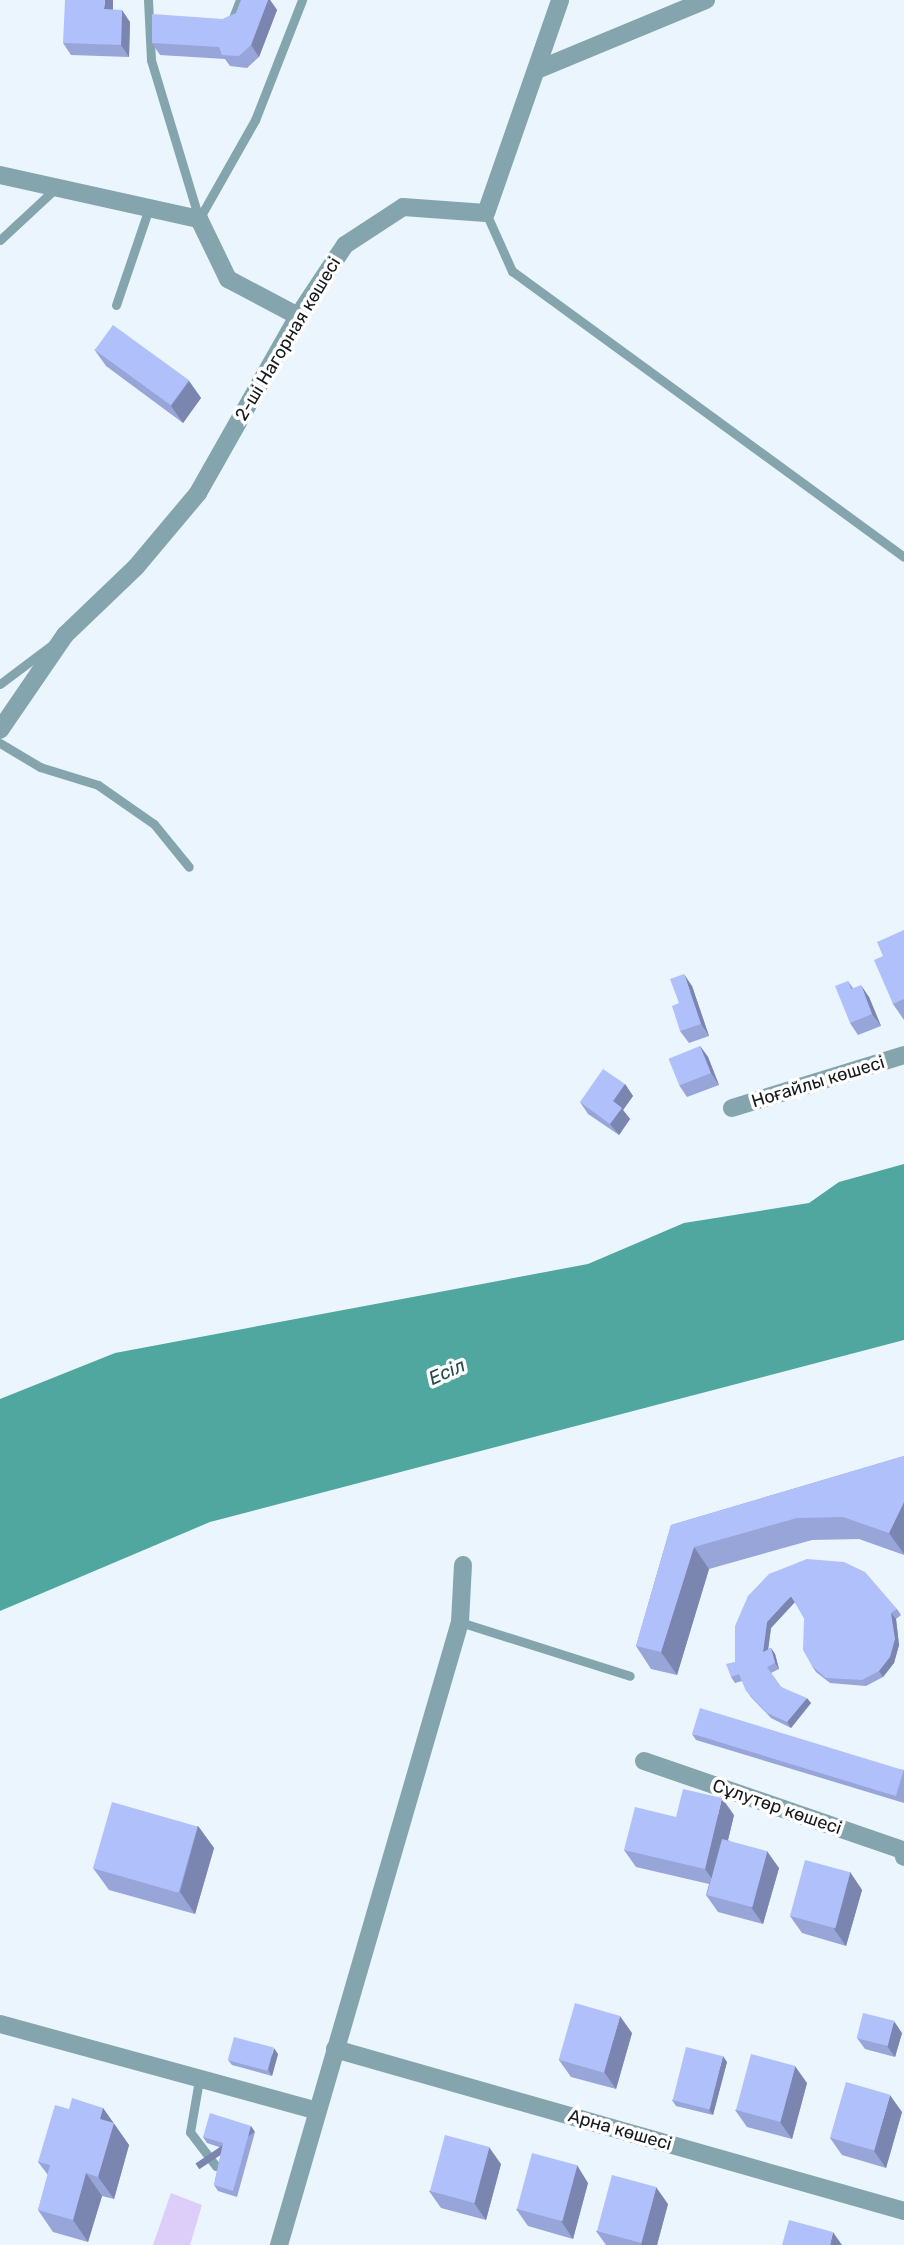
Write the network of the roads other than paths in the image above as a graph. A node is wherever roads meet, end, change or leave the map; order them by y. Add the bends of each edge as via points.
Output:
1 (148, 0) edge
2 (240, 0) edge
3 (302, 0) edge
4 (560, 0) edge
5 (706, 0) edge
6 (149, 19) junction
7 (162, 20) edge
8 (216, 26) edge
9 (537, 71) junction
10 (0, 175) edge
11 (57, 187) junction
12 (148, 211) junction
13 (486, 213) junction
14 (199, 219) junction
15 (0, 240) edge
16 (116, 304) dead end
17 (298, 316) junction
18 (904, 557) edge
19 (65, 635) junction
20 (0, 684) edge
21 (0, 730) edge
22 (0, 743) edge
23 (189, 867) dead end
24 (904, 1055) edge
25 (732, 1108) dead end
26 (463, 1565) dead end
27 (460, 1622) junction
28 (630, 1676) dead end
29 (644, 1761) dead end
30 (904, 1857) edge
31 (0, 2024) edge
32 (335, 2049) junction
33 (199, 2080) junction
34 (317, 2110) junction
35 (216, 2165) edge
36 (904, 2211) edge
37 (279, 2245) edge

1 - 6 lane
2 - 8 lane via 229,27
3 - 14 lane via 255,120
4 - 9 street
5 - 9 street
6 - 7 lane
6 - 14 lane via 151,61
9 - 13 street
10 - 11 street
11 - 12 street
11 - 15 lane
12 - 14 street
12 - 16 lane
13 - 17 street, 2-ші Нагорная көшесі via 403,207 345,245
13 - 18 lane via 512,271
14 - 17 street via 228,279
17 - 19 street, 2-ші Нагорная көшесі via 198,493 136,567
19 - 20 lane
19 - 21 street, 2-ші Нагорная көшесі
22 - 23 lane via 40,767 98,785 154,824
24 - 25 street, Ноғайлы көшесі
26 - 27 street
27 - 28 lane
27 - 32 street
29 - 30 street, Сұлутөр көшесі via 903,1850
31 - 33 street
32 - 34 street
32 - 36 street, Арна көшесі
33 - 34 street
33 - 35 lane via 190,2132
34 - 37 street

